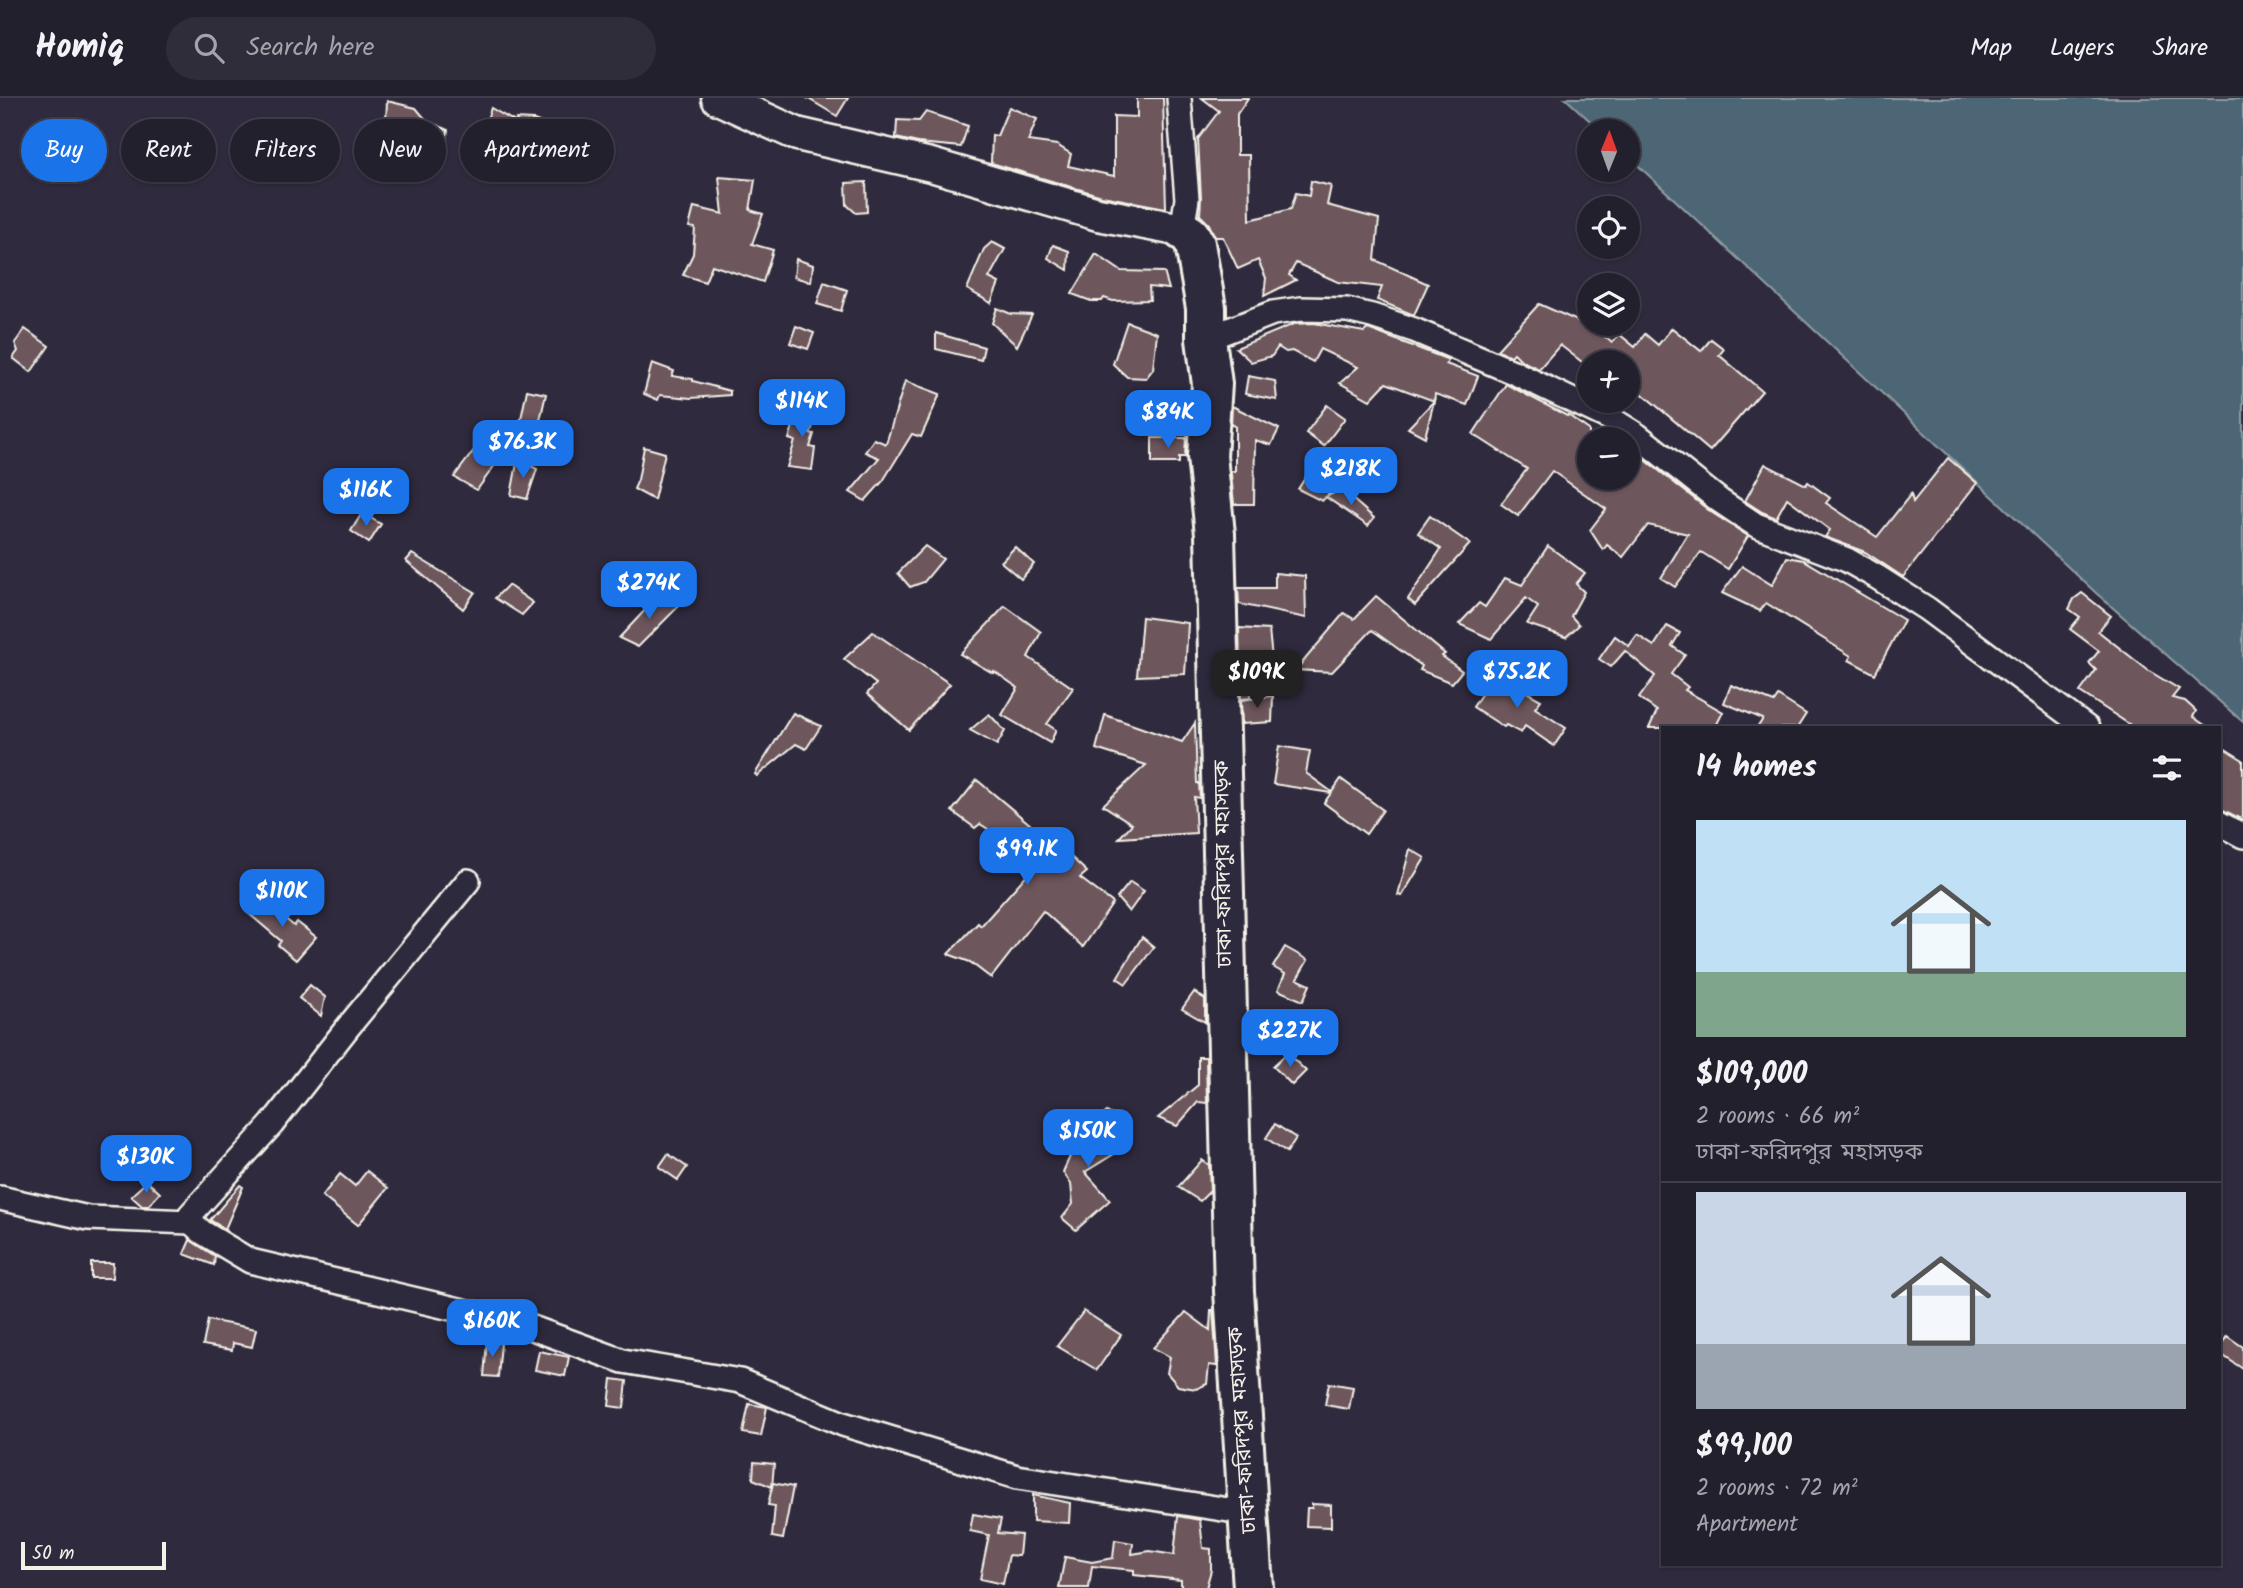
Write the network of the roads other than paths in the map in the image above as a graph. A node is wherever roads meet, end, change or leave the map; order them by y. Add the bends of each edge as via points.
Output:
1 (718, 98) edge
2 (1179, 98) edge
3 (1182, 230) junction
4 (1206, 339) junction
5 (2084, 726) edge
6 (2221, 824) edge
7 (2243, 836) edge
8 (468, 881) dead end
9 (0, 1198) edge
10 (191, 1222) junction
11 (1248, 1513) junction
12 (1253, 1588) edge

1 - 3 street via 797,134 931,165 1098,214
2 - 3 street via 1187,199
3 - 4 highway, ঢাকা-ফরিদপুর মহাসড়ক via 1195,244 1206,308
4 - 5 street via 1273,313 1347,310 1414,330 1513,372 1637,435 1756,525 1847,560 1877,578 1927,609
4 - 11 highway, ঢাকা-ফরিদপুর মহাসড়ক via 1212,384 1207,456 1215,534 1234,1291
6 - 7 street
8 - 10 street via 272,1124 190,1215
9 - 10 street via 88,1218
10 - 11 street via 250,1261 524,1325 623,1361 740,1381 843,1424 1017,1477
11 - 12 highway, ঢাকা-ফরিদপুর মহাসড়ক

